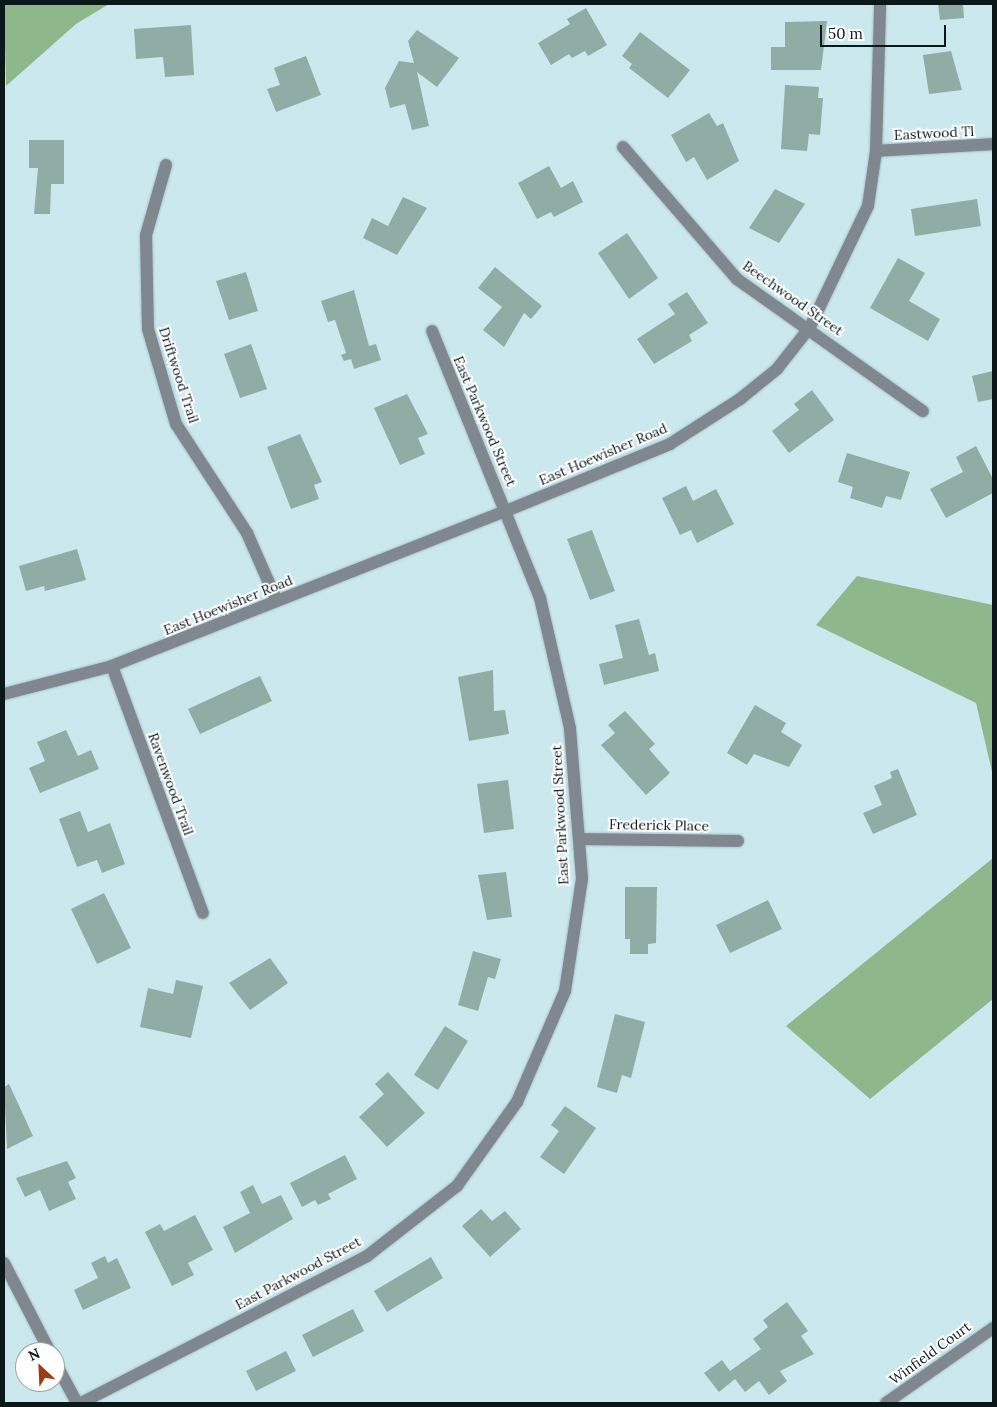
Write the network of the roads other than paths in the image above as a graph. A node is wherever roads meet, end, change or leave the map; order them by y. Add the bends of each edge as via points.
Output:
1 (880, 4) edge
2 (993, 144) edge
3 (623, 147) dead end
4 (876, 151) junction
5 (166, 165) dead end
6 (810, 327) junction
7 (432, 332) dead end
8 (923, 411) dead end
9 (506, 511) junction
10 (277, 601) junction
11 (112, 666) junction
12 (4, 694) edge
13 (580, 839) junction
14 (738, 842) dead end
15 (203, 912) dead end
16 (4, 1263) edge
17 (993, 1328) edge
18 (45, 1342) edge
19 (65, 1382) edge
20 (76, 1403) edge
21 (81, 1403) edge
22 (886, 1403) edge

1 - 4 street, East Hoewisher Road
2 - 4 street, Eastwood Tl
3 - 6 street, Beechwood Street via 737,279
4 - 6 street, East Hoewisher Road via 868,206
5 - 10 street, Driftwood Trail via 146,235 148,329 176,424 247,534
6 - 8 street, Beechwood Street
6 - 9 street, East Hoewisher Road via 777,369 740,399 670,444
7 - 9 street, East Parkwood Street
9 - 10 street, East Hoewisher Road
9 - 13 street, East Parkwood Street via 540,598 558,672 570,728
10 - 11 street, East Hoewisher Road
11 - 12 street, East Hoewisher Road
11 - 15 street, Ravenwood Trail
13 - 14 street, Frederick Place
13 - 21 street, East Parkwood Street via 582,878 565,991 517,1102 457,1186 367,1256
16 - 18 street
17 - 22 street, Winfield Court
19 - 20 street

